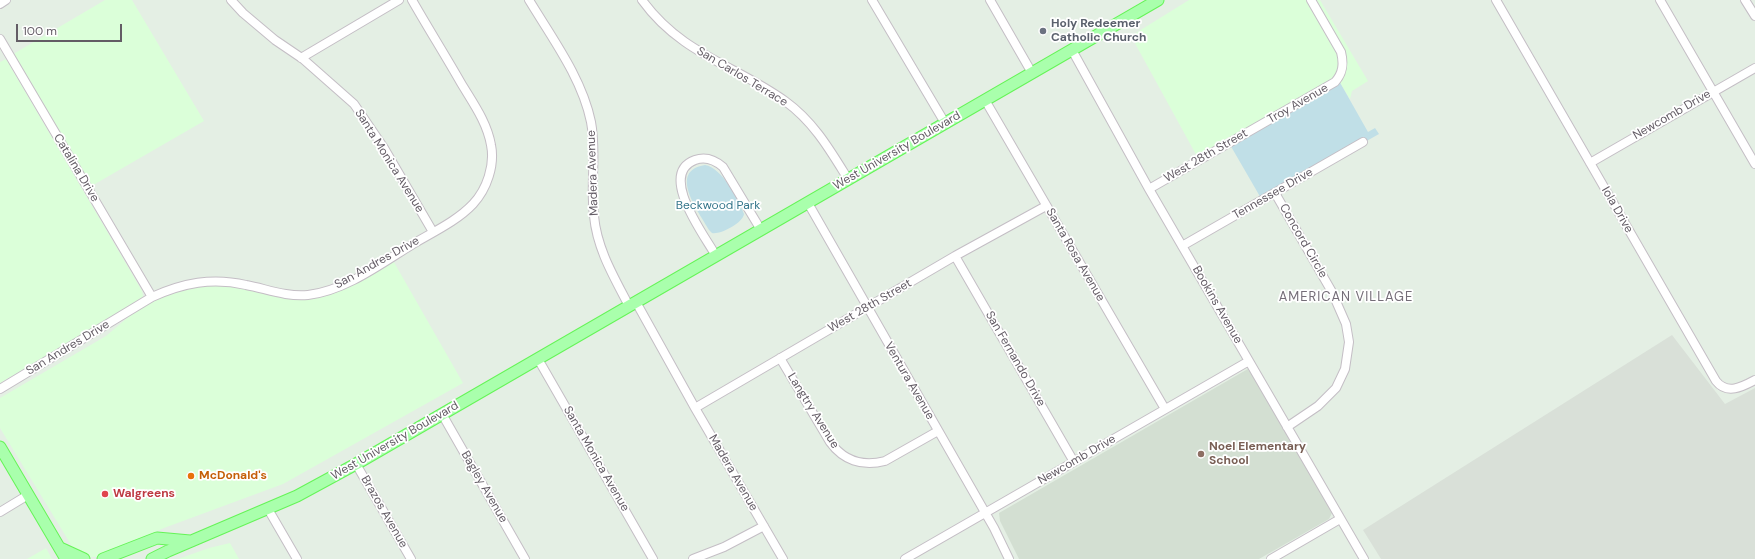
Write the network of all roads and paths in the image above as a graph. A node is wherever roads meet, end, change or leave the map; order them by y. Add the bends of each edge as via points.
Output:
1 (6, 0) edge
2 (232, 0) edge
3 (399, 0) edge
4 (412, 0) edge
5 (529, 0) edge
6 (642, 0) edge
7 (872, 0) edge
8 (990, 0) edge
9 (1158, 0) edge
10 (1311, 0) edge
11 (1496, 0) edge
12 (1660, 0) edge
13 (1745, 0) edge
14 (0, 4) edge
15 (1755, 16) edge
16 (0, 39) edge
17 (1072, 50) junction
18 (301, 58) junction
19 (1755, 68) edge
20 (1032, 73) junction
21 (1713, 92) junction
22 (985, 100) junction
23 (945, 123) junction
24 (1263, 124) joint
25 (1363, 142) dead end
26 (1590, 163) junction
27 (1755, 164) edge
28 (848, 179) junction
29 (1149, 188) junction
30 (1275, 193) junction
31 (808, 203) junction
32 (1046, 206) junction
33 (761, 230) junction
34 (433, 232) junction
35 (1182, 246) junction
36 (716, 256) junction
37 (955, 256) junction
38 (152, 298) junction
39 (632, 304) junction
40 (867, 308) junction
41 (780, 358) junction
42 (538, 359) junction
43 (1249, 361) junction
44 (1755, 380) edge
45 (0, 389) edge
46 (695, 408) junction
47 (1165, 409) junction
48 (442, 414) junction
49 (1287, 427) junction
50 (938, 431) junction
51 (0, 447) edge
52 (1074, 462) junction
53 (356, 464) junction
54 (28, 495) junction
55 (268, 508) junction
56 (0, 512) edge
57 (986, 513) junction
58 (1340, 519) junction
59 (764, 526) junction
60 (191, 541) junction
61 (60, 548) junction
62 (66, 559) edge
63 (84, 559) edge
64 (103, 559) edge
65 (152, 559) edge
66 (297, 559) edge
67 (411, 559) edge
68 (525, 559) edge
69 (653, 559) edge
70 (693, 559) edge
71 (783, 559) edge
72 (905, 559) edge
73 (1009, 559) edge
74 (1271, 559) edge
75 (1364, 559) edge

1 - 14 street
2 - 18 street, Santa Monica Avenue via 243,13 275,40
3 - 18 street
4 - 34 street, San Andres Drive via 483,121 492,150 490,173 481,193 465,211
5 - 39 street, Madera Avenue via 572,72 585,100 594,141 593,204 596,228 608,266
6 - 28 street, San Carlos Terrace via 650,12 674,35 702,54 765,88 798,112 828,145
7 - 23 street
8 - 20 street
9 - 17 main road, West University Boulevard
10 - 24 street, Troy Avenue via 1341,52 1341,74 1331,85
11 - 26 street, Iola Drive
12 - 21 street
13 - 15 street
16 - 38 street, Catalina Drive
17 - 20 main road, West University Boulevard
17 - 29 street, Bookins Avenue
18 - 34 street, Santa Monica Avenue via 350,100 365,119
19 - 21 street, Newcomb Drive
20 - 22 main road, West University Boulevard
21 - 26 street, Newcomb Drive
21 - 27 street
22 - 23 main road, West University Boulevard
22 - 32 street, Santa Rosa Avenue
23 - 28 main road, West University Boulevard
24 - 29 street, West 28th Street
25 - 30 street, Tennessee Drive
26 - 44 street, Iola Drive via 1719,385 1734,389
28 - 31 main road, West University Boulevard
29 - 35 street, Bookins Avenue
30 - 35 street, Tennessee Drive
30 - 49 street, Concord Circle via 1332,292 1346,324 1349,342 1345,369 1336,388 1318,406
31 - 33 main road, West University Boulevard
31 - 40 street, Ventura Avenue
32 - 37 street, West 28th Street
32 - 47 street, Santa Rosa Avenue
33 - 36 main road, West University Boulevard
33 - 36 street via 723,167 709,159 702,158 690,162 682,171 681,192
34 - 38 street, San Andres Drive via 346,283 324,292 290,295 226,281 205,281 185,284
35 - 43 street, Bookins Avenue
36 - 39 main road, West University Boulevard
37 - 40 street, West 28th Street
37 - 52 street, San Fernando Drive
38 - 45 street, San Andres Drive
39 - 42 main road, West University Boulevard
39 - 46 street, Madera Avenue
40 - 41 street, West 28th Street
40 - 50 street, Ventura Avenue
41 - 46 street, West 28th Street
41 - 50 street, Langtry Avenue via 834,448 847,458 869,464 885,461
42 - 48 main road, West University Boulevard
42 - 69 street, Santa Monica Avenue
43 - 47 street, Newcomb Drive
43 - 49 street, Bookins Avenue
46 - 59 street, Madera Avenue
47 - 52 street, Newcomb Drive
48 - 53 main road, West University Boulevard
48 - 68 street, Bagley Avenue
49 - 58 street, Bookins Avenue
50 - 57 street, Ventura Avenue
51 - 54 main road
52 - 57 street, Newcomb Drive
53 - 55 main road, West University Boulevard
53 - 67 street, Brazos Avenue
54 - 56 street
54 - 61 main road
55 - 60 main road, West University Boulevard
55 - 66 street
57 - 72 street, Newcomb Drive
57 - 73 street, Ventura Avenue
58 - 74 street
58 - 75 street, Bookins Avenue
59 - 70 street
59 - 71 street, Madera Avenue
60 - 64 main road via 157,538
60 - 65 main road, West University Boulevard
61 - 62 main road
61 - 63 main road

